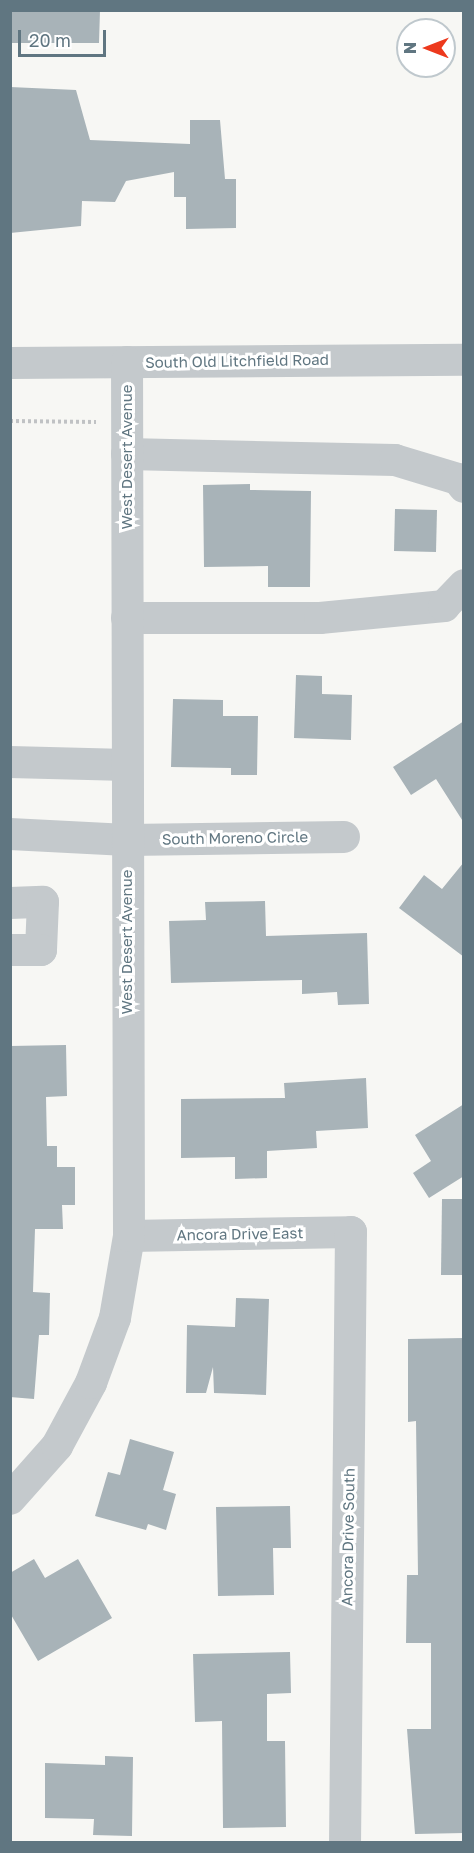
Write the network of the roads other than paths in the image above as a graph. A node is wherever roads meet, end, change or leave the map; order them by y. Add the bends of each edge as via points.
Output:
1 (464, 360) edge
2 (127, 362) junction
3 (10, 363) edge
4 (127, 454) junction
5 (464, 487) edge
6 (464, 585) edge
7 (127, 618) junction
8 (10, 762) edge
9 (127, 765) junction
10 (10, 834) edge
11 (344, 837) dead end
12 (127, 840) junction
13 (10, 903) edge
14 (10, 950) edge
15 (351, 1232) joint
16 (129, 1236) junction
17 (14, 1497) edge
18 (345, 1842) edge

1 - 2 street, South Old Litchfield Road
2 - 3 street, South Old Litchfield Road
2 - 4 street, West Desert Avenue
4 - 5 street via 395,460 458,479
4 - 7 street, West Desert Avenue
6 - 7 street via 444,606 320,618
7 - 9 street, West Desert Avenue
8 - 9 street
9 - 12 street, West Desert Avenue
10 - 12 street, South Moreno Circle
11 - 12 street, South Moreno Circle
12 - 16 street, West Desert Avenue
13 - 14 street via 43,902 41,950
15 - 16 street, Ancora Drive East
15 - 18 street, Ancora Drive South
16 - 17 street, West Desert Avenue via 116,1318 91,1383 57,1446

